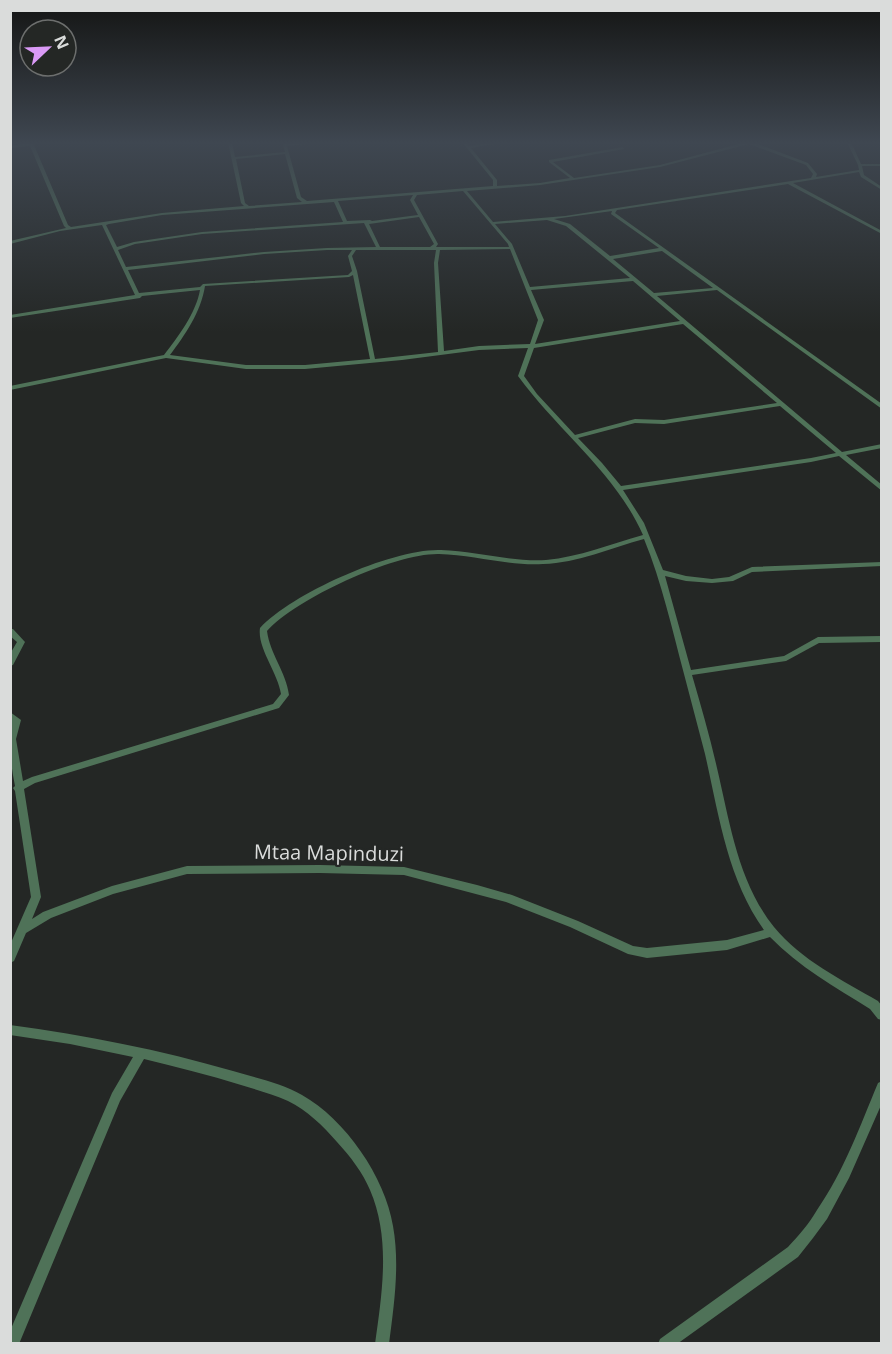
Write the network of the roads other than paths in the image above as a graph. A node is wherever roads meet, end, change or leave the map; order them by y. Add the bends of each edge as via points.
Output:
1 (58, 205) edge
2 (269, 205) edge
3 (337, 205) edge
4 (414, 205) edge
5 (477, 205) edge
6 (647, 205) edge
7 (833, 205) edge
8 (248, 207) joint
9 (614, 211) junction
10 (419, 216) junction
11 (563, 219) junction
12 (370, 221) junction
13 (345, 222) junction
14 (107, 223) junction
15 (492, 223) junction
16 (70, 228) junction
17 (882, 233) edge
18 (10, 243) edge
19 (511, 248) junction
20 (115, 249) junction
21 (356, 249) junction
22 (379, 249) junction
23 (431, 249) junction
24 (438, 249) junction
25 (664, 249) junction
26 (609, 258) junction
27 (125, 269) junction
28 (355, 272) junction
29 (634, 279) junction
30 (201, 288) junction
31 (718, 289) junction
32 (529, 290) junction
33 (653, 295) junction
34 (140, 296) junction
35 (10, 317) edge
36 (684, 322) junction
37 (532, 346) junction
38 (441, 353) junction
39 (166, 356) junction
40 (373, 361) junction
41 (10, 388) edge
42 (783, 404) junction
43 (882, 407) edge
44 (575, 438) junction
45 (882, 446) edge
46 (841, 454) junction
47 (621, 488) junction
48 (882, 489) edge
49 (646, 536) junction
50 (880, 564) edge
51 (661, 572) junction
52 (882, 573) edge
53 (10, 631) edge
54 (882, 639) edge
55 (10, 663) edge
56 (687, 672) junction
57 (10, 715) edge
58 (17, 783) junction
59 (25, 929) junction
60 (772, 932) junction
61 (10, 958) edge
62 (878, 1006) edge
63 (882, 1015) edge
64 (10, 1030) edge
65 (141, 1053) junction
66 (882, 1088) edge
67 (12, 1344) edge
68 (382, 1344) edge
69 (665, 1344) edge

1 - 16 street
2 - 8 street
3 - 13 street
4 - 10 street
5 - 15 street
6 - 9 street
7 - 17 street
8 - 14 street
9 - 11 street
9 - 25 street
10 - 12 street
10 - 23 street via 436,244
11 - 15 street
11 - 26 street
12 - 13 street
12 - 22 street via 366,225
13 - 20 street via 202,233
14 - 16 street
14 - 20 street via 104,225
15 - 19 street
16 - 18 street
19 - 24 street
19 - 32 street
20 - 27 street
21 - 22 street
21 - 27 street via 264,253
21 - 28 street via 350,256
22 - 23 street
23 - 24 street
24 - 38 street
25 - 26 street
25 - 31 street
26 - 29 street
27 - 34 street
28 - 30 street via 340,278 210,283
28 - 40 street
29 - 32 street
29 - 33 street
30 - 34 street
30 - 39 street via 201,298 183,334
31 - 33 street
31 - 43 street
32 - 37 street via 541,320
33 - 36 street
34 - 35 street
36 - 37 street
36 - 42 street
37 - 38 street
37 - 44 street via 521,376
38 - 40 street
39 - 40 street via 278,368
39 - 41 street
42 - 44 street via 664,422 635,421
42 - 46 street
44 - 47 street
45 - 46 street
46 - 47 street
46 - 48 street
47 - 49 street
49 - 51 street
49 - 58 street via 613,548 546,562 414,553 305,597 278,614 263,630 263,639 285,685 285,694 276,706
50 - 51 street via 755,569 723,580 688,579
50 - 52 street
51 - 56 street
53 - 55 street via 21,642
54 - 56 street via 818,640 786,658
56 - 60 street via 732,848 755,909
57 - 58 street via 17,720 12,739
58 - 59 street via 36,897
59 - 60 street, Mtaa Mapinduzi via 47,915 112,890 187,870 320,869 404,871 477,888 574,924 632,951 648,953 727,945
59 - 61 street
60 - 62 street via 806,961
62 - 63 street
64 - 65 street
65 - 67 street via 116,1097
65 - 68 street via 203,1067 293,1096 308,1105 357,1155 376,1188 392,1275
66 - 69 street via 850,1166 820,1220 793,1251

